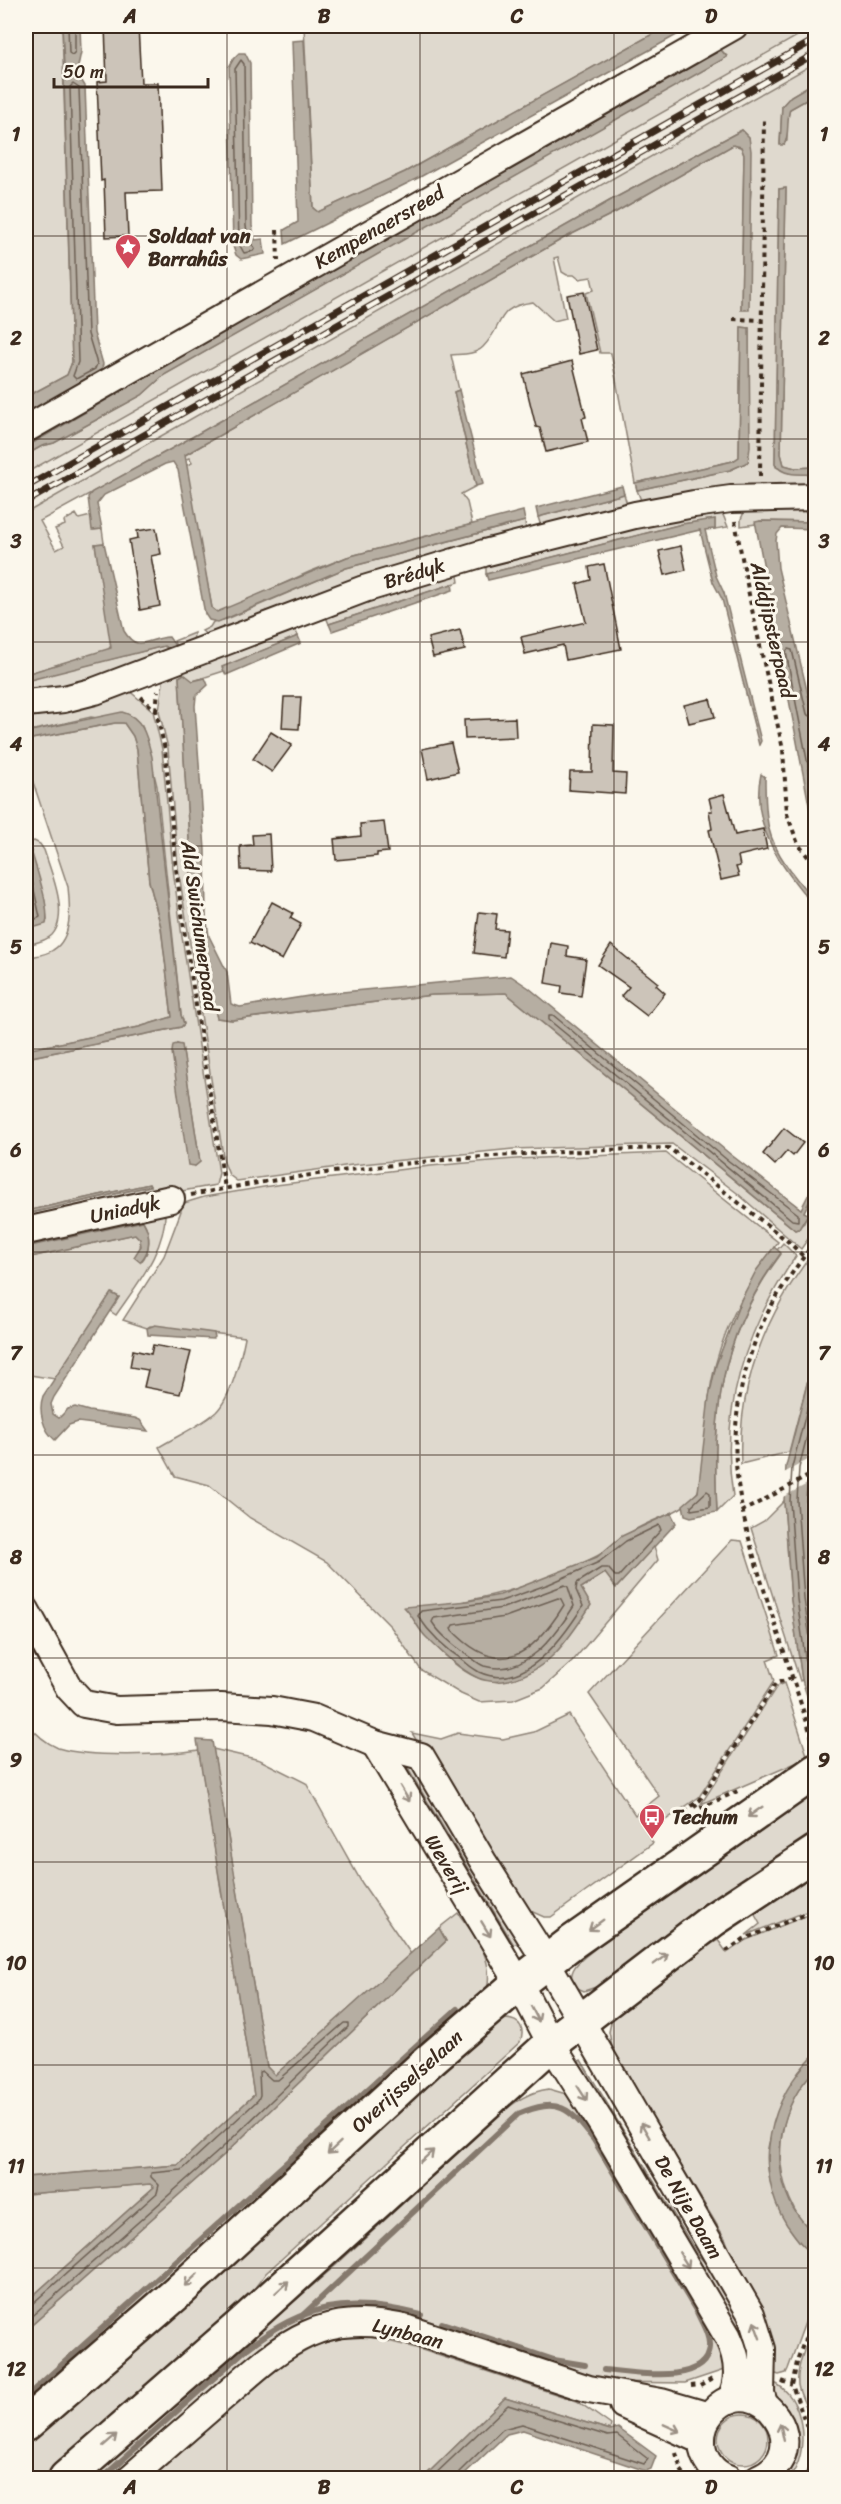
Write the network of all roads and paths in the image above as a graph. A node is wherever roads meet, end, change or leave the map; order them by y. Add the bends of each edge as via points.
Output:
1 (734, 26) edge
2 (765, 117) dead end
3 (277, 230) dead end
4 (278, 241) dead end
5 (733, 319) dead end
6 (762, 320) junction
7 (26, 429) edge
8 (760, 466) dead end
9 (816, 497) edge
10 (731, 499) junction
11 (123, 681) junction
12 (26, 703) edge
13 (816, 867) edge
14 (225, 1189) junction
15 (171, 1199) joint
16 (26, 1231) edge
17 (816, 1240) edge
18 (803, 1256) junction
19 (816, 1472) edge
20 (741, 1512) junction
21 (26, 1610) edge
22 (792, 1678) junction
23 (375, 1744) junction
24 (816, 1748) edge
25 (809, 1775) edge
26 (684, 1811) dead end
27 (816, 1852) edge
28 (816, 1915) edge
29 (727, 1948) dead end
30 (546, 1961) junction
31 (519, 1983) junction
32 (580, 2019) junction
33 (551, 2044) junction
34 (816, 2309) edge
35 (792, 2385) dead end
36 (589, 2389) junction
37 (730, 2400) junction
38 (764, 2404) junction
39 (709, 2416) junction
40 (26, 2424) edge
41 (702, 2441) junction
42 (719, 2476) edge
43 (66, 2478) edge
44 (130, 2478) edge
45 (758, 2478) edge

1 - 7 street, Kempenaersreed
2 - 6 path
3 - 4 path
5 - 6 path
6 - 8 path
9 - 10 street, Brédyk
10 - 11 street, Brédyk via 635,515 392,579
10 - 13 path, Alddjipsterpaad via 781,739 787,814 798,844
11 - 12 street, Brédyk via 64,699
11 - 14 path, Ald Swichumerpaad via 156,711 165,748 185,936
14 - 15 path, Uniadyk
14 - 18 path, Uniadyk via 451,1160 669,1148
15 - 16 street, Uniadyk
17 - 18 path
18 - 20 path via 769,1309 743,1378 735,1454
19 - 20 path
20 - 22 path
21 - 23 street via 69,1688 84,1704 117,1710 272,1710 314,1718
22 - 24 path
22 - 26 path via 776,1683 700,1800
23 - 30 street, Weverij via 421,1756
23 -> 31 street, Weverij
25 -> 30 main road, Overijsselselaan
32 -> 27 main road via 714,1919
28 - 29 path via 809,1913
30 - 31 main road, Overijsselselaan
30 - 32 street, Weverij
31 -> 33 street, Weverij
31 -> 40 main road, Overijsselselaan
32 - 33 main road
38 -> 32 street, De Nije Daam via 762,2349 751,2314
33 -> 37 street, De Nije Daam via 729,2337 737,2371
43 -> 33 main road
34 - 35 path
36 - 39 street, Lynbaan
36 -> 41 street, Lynbaan
36 - 44 street, Lynbaan via 408,2329 387,2324 339,2324 317,2329 282,2346
37 - 38 street via 750,2399
37 - 39 street
45 -> 38 street via 773,2469 785,2440 779,2419
39 - 41 street
41 - 42 street via 703,2452

